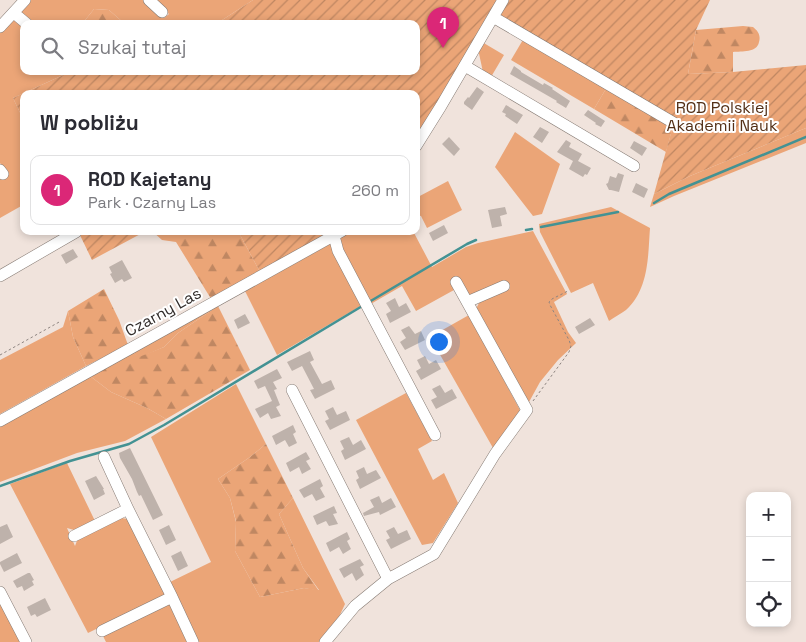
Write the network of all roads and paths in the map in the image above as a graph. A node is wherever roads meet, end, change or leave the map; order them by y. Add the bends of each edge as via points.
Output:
1 (25, 0) edge
2 (149, 0) edge
3 (503, 0) edge
4 (162, 12) dead end
5 (14, 13) junction
6 (493, 17) junction
7 (22, 20) edge
8 (0, 27) edge
9 (465, 66) junction
10 (674, 123) dead end
11 (420, 139) edge
12 (634, 166) dead end
13 (71, 235) edge
14 (336, 235) edge
15 (338, 235) edge
16 (0, 276) edge
17 (456, 282) dead end
18 (504, 286) dead end
19 (568, 291) dead end
20 (467, 302) junction
21 (61, 321) dead end
22 (0, 355) edge
23 (292, 390) dead end
24 (527, 410) junction
25 (0, 421) edge
26 (435, 435) dead end
27 (104, 457) dead end
28 (128, 509) junction
29 (74, 536) dead end
30 (388, 579) junction
31 (0, 592) edge
32 (172, 598) junction
33 (102, 631) dead end
34 (26, 642) edge
35 (193, 642) edge
36 (325, 642) edge

1 - 5 street
2 - 4 street
3 - 6 street
5 - 7 street
5 - 8 street
6 - 9 street
6 - 10 street
9 - 11 street
9 - 12 street
13 - 16 street
14 - 25 street, Czarny Las
15 - 26 street via 338,251
17 - 20 street
18 - 20 street
19 - 24 path via 552,299 550,305 569,340 570,352
20 - 24 street
21 - 22 path
23 - 30 street
24 - 30 street via 495,454 434,554
27 - 28 street
28 - 29 street
28 - 32 street
30 - 36 street via 355,606
31 - 34 street
32 - 33 street
32 - 35 street

